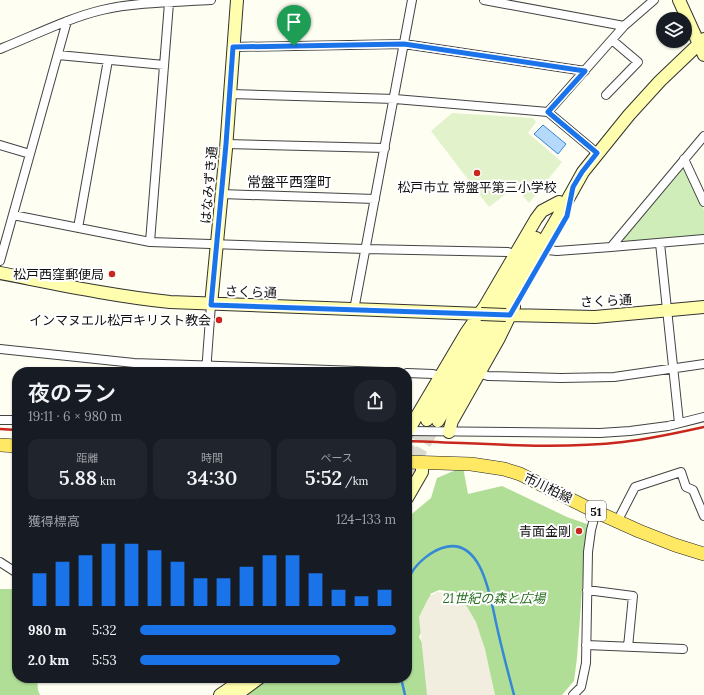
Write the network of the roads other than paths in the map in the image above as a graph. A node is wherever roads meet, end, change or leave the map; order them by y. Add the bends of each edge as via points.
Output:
1 (211, 0) edge
2 (237, 0) edge
3 (412, 0) edge
4 (484, 0) edge
5 (654, 0) edge
6 (679, 0) edge
7 (169, 3) junction
8 (67, 21) junction
9 (624, 26) junction
10 (612, 40) junction
11 (701, 42) edge
12 (404, 44) junction
13 (233, 47) junction
14 (0, 49) edge
15 (58, 55) junction
16 (704, 55) edge
17 (108, 60) junction
18 (164, 65) junction
19 (585, 71) junction
20 (230, 94) junction
21 (606, 95) dead end
22 (394, 99) junction
23 (548, 112) junction
24 (704, 136) edge
25 (226, 144) junction
26 (0, 145) edge
27 (385, 148) junction
28 (597, 153) junction
29 (30, 154) junction
30 (684, 159) junction
31 (573, 187) junction
32 (221, 194) junction
33 (375, 199) junction
34 (559, 202) junction
35 (704, 202) edge
36 (13, 215) junction
37 (78, 228) junction
38 (704, 239) edge
39 (150, 242) junction
40 (660, 243) junction
41 (217, 244) junction
42 (611, 246) junction
43 (365, 249) junction
44 (547, 250) junction
45 (515, 254) junction
46 (0, 261) edge
47 (0, 273) edge
48 (211, 305) junction
49 (704, 307) edge
50 (354, 310) junction
51 (668, 311) junction
52 (480, 314) junction
53 (508, 315) junction
54 (0, 349) edge
55 (704, 364) edge
56 (192, 367) edge
57 (206, 367) edge
58 (673, 370) junction
59 (412, 373) edge
60 (478, 373) junction
61 (440, 376) junction
62 (704, 417) edge
63 (0, 420) edge
64 (12, 420) edge
65 (679, 423) junction
66 (412, 424) edge
67 (412, 431) edge
68 (449, 432) junction
69 (0, 445) edge
70 (12, 446) edge
71 (412, 462) edge
72 (422, 463) junction
73 (412, 489) edge
74 (596, 511) junction
75 (704, 516) edge
76 (618, 520) junction
77 (704, 554) edge
78 (0, 562) edge
79 (12, 570) edge
80 (587, 590) junction
81 (586, 645) junction
82 (628, 647) junction
83 (683, 649) dead end
84 (238, 683) edge
85 (252, 683) edge
86 (581, 687) junction
87 (220, 695) edge
88 (236, 695) edge
89 (573, 695) edge
90 (586, 695) edge

1 - 7 street
2 - 13 street, はなみずき通
3 - 12 street
4 - 9 street
5 - 9 street
6 - 11 street
7 - 8 street via 102,10
7 - 18 street
8 - 14 street
8 - 15 street
9 - 10 street
10 - 19 street
10 - 21 street via 638,62
11 - 16 street
11 - 28 street via 629,114
12 - 13 street
12 - 19 street
12 - 22 street
13 - 20 street, はなみずき通
15 - 17 street
15 - 29 street
17 - 18 street
17 - 37 street
18 - 39 street
19 - 23 street
20 - 22 street
20 - 25 street, はなみずき通
22 - 23 street
22 - 27 street
23 - 28 street
24 - 30 street
25 - 27 street
25 - 32 street, はなみずき通
26 - 29 street
27 - 33 street
28 - 31 street
29 - 36 street
30 - 35 street
30 - 42 street
31 - 34 street
31 - 34 street via 559,216 433,421 523,258
31 - 44 street via 567,216
32 - 33 street
32 - 41 street, はなみずき通
33 - 43 street
34 - 45 street via 542,211
36 - 37 street
36 - 46 street
37 - 39 street
38 - 40 street
39 - 41 street
40 - 42 street
40 - 51 street
41 - 43 street
41 - 48 street, はなみずき通
42 - 44 street
43 - 45 street
43 - 50 street
44 - 53 street
45 - 52 street
47 - 48 street, さくら通 via 127,297
48 - 50 street, さくら通
48 - 57 street, はなみずき通
49 - 51 street, さくら通
50 - 52 street, さくら通
51 - 53 street, さくら通 via 595,317
51 - 58 street
52 - 53 street, さくら通, bridge
52 - 61 street
53 - 60 street via 499,338
54 - 56 street
55 - 58 street
58 - 60 street via 583,378 488,376
58 - 65 street
59 - 61 street
60 - 68 street
61 - 66 street
62 - 65 street
63 - 64 street
65 - 68 street via 623,432
67 - 68 street
69 - 70 main road
71 - 72 main road, 市川柏線 / 51
72 - 73 street via 422,472
72 - 74 main road, 市川柏線 / 51 via 504,468
74 - 76 main road, 市川柏線 / 51
74 - 80 street via 588,552
75 - 76 street via 693,490 686,487 681,472 635,487
76 - 77 main road, 市川柏線 / 51 via 675,545
78 - 79 street
80 - 81 street
80 - 82 street via 633,596
81 - 82 street
81 - 86 street via 586,663
82 - 83 street
84 - 87 street
85 - 88 street
86 - 89 street
86 - 90 street

